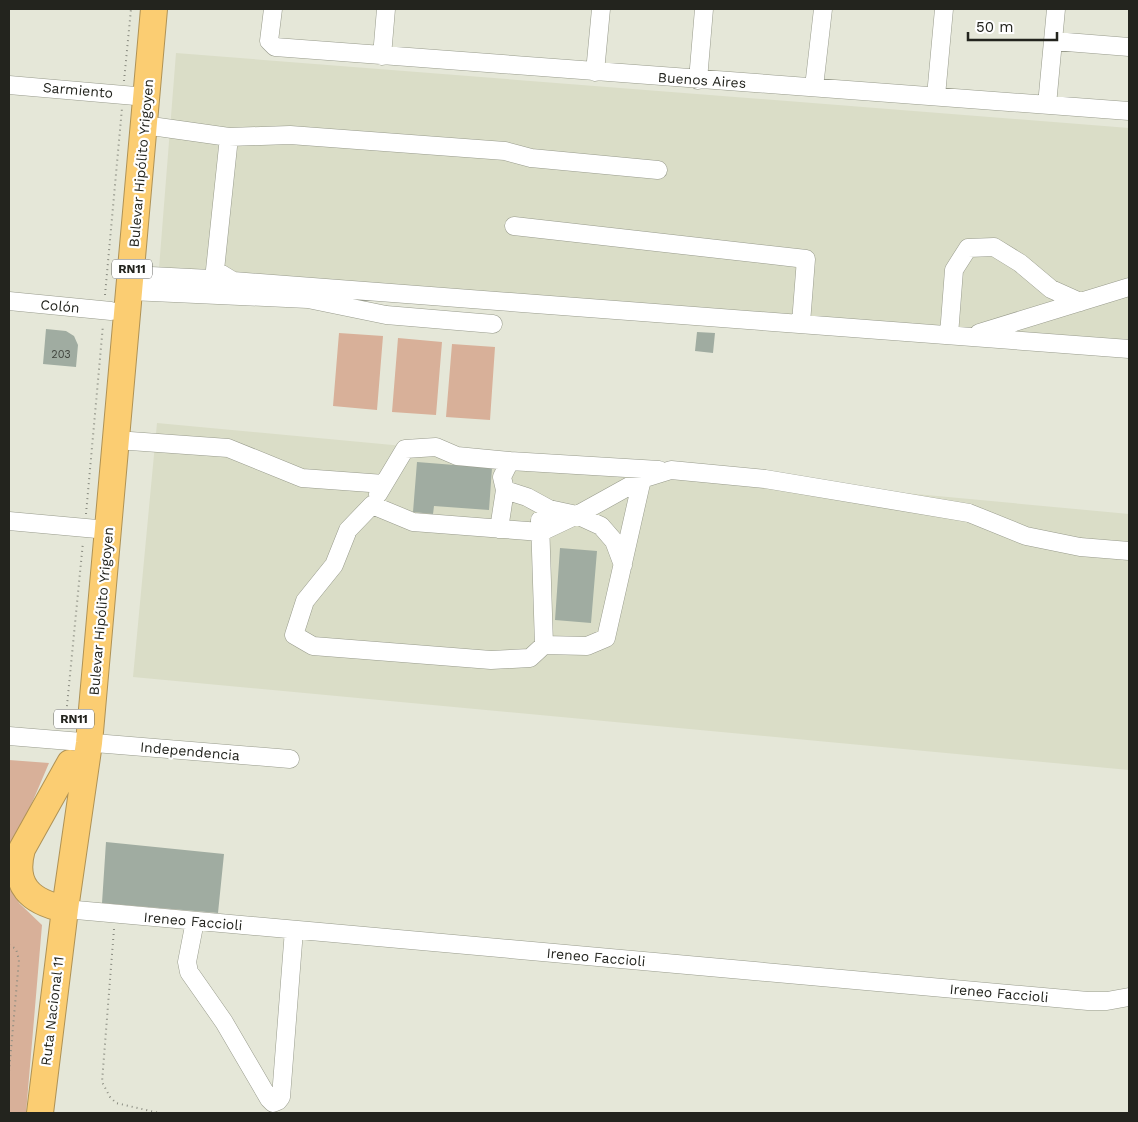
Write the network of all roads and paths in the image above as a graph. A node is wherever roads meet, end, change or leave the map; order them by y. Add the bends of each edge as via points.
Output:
1 (130, 9) edge
2 (138, 9) edge
3 (154, 9) edge
4 (273, 9) edge
5 (386, 9) edge
6 (601, 9) edge
7 (704, 9) edge
8 (822, 9) edge
9 (944, 9) edge
10 (1056, 9) edge
11 (1054, 41) junction
12 (1129, 47) edge
13 (382, 56) junction
14 (595, 72) junction
15 (698, 80) junction
16 (9, 85) edge
17 (814, 87) junction
18 (133, 95) junction
19 (936, 96) junction
20 (1047, 105) junction
21 (1129, 111) edge
22 (144, 125) junction
23 (230, 137) junction
24 (658, 170) dead end
25 (514, 226) dead end
26 (233, 281) junction
27 (131, 283) junction
28 (1129, 286) edge
29 (9, 302) edge
30 (1080, 302) junction
31 (108, 310) junction
32 (801, 323) junction
33 (494, 324) dead end
34 (949, 335) junction
35 (970, 336) junction
36 (1129, 349) edge
37 (116, 440) junction
38 (510, 461) junction
39 (671, 470) junction
40 (642, 479) junction
41 (384, 484) junction
42 (505, 490) junction
43 (539, 503) junction
44 (372, 504) junction
45 (577, 515) junction
46 (9, 521) edge
47 (499, 528) junction
48 (95, 529) junction
49 (541, 532) junction
50 (1129, 551) edge
51 (623, 565) junction
52 (544, 644) junction
53 (9, 736) edge
54 (9, 746) edge
55 (76, 749) junction
56 (290, 759) dead end
57 (65, 909) junction
58 (115, 914) junction
59 (195, 921) junction
60 (294, 930) junction
61 (9, 945) edge
62 (1128, 998) edge
63 (9, 1072) edge
64 (40, 1113) edge
65 (159, 1113) edge

1 - 18 path
2 - 18 highway, Bulevar Hipólito Yrigoyen / RN11
3 - 18 highway, Bulevar Hipólito Yrigoyen / RN11
4 - 13 street, Buenos Aires via 269,41 275,47
5 - 13 street
6 - 14 street
7 - 15 street
8 - 17 street
9 - 19 street
10 - 11 street
11 - 12 street
11 - 20 street
13 - 14 street, Buenos Aires
14 - 15 street, Buenos Aires
15 - 17 street, Buenos Aires
16 - 18 street, Sarmiento
17 - 19 street, Buenos Aires
18 - 22 highway, Bulevar Hipólito Yrigoyen / RN11
18 - 31 highway, Bulevar Hipólito Yrigoyen / RN11
18 - 31 path
19 - 20 street, Buenos Aires
20 - 21 street, Buenos Aires
22 - 23 street
22 - 27 highway, Bulevar Hipólito Yrigoyen / RN11
23 - 24 street via 290,135 505,151 531,158
23 - 26 street via 215,270
25 - 32 street via 806,259
26 - 27 street
26 - 32 street
27 - 33 street via 308,299 386,315
27 - 37 highway, Bulevar Hipólito Yrigoyen / RN11
28 - 30 street
29 - 31 street, Colón
30 - 34 street via 1051,289 1020,263 994,247 968,248 954,270
30 - 35 street
31 - 48 highway, Bulevar Hipólito Yrigoyen / RN11
31 - 48 path
32 - 34 street
34 - 35 street
35 - 36 street
37 - 41 street via 228,448 302,478
37 - 48 highway, Bulevar Hipólito Yrigoyen / RN11
38 - 39 street
38 - 41 street via 457,456 436,447 405,449
38 - 42 street via 502,477
39 - 40 street
39 - 50 street via 765,479 969,512 1026,536 1080,547
40 - 45 street
40 - 51 street
41 - 44 street
42 - 43 street
42 - 47 street
43 - 45 street
43 - 49 street
44 - 47 street via 412,522
44 - 52 street via 348,530 334,565 305,601 294,635 313,646 491,660 530,658
45 - 49 street
45 - 51 street via 602,526 614,541
46 - 48 street
47 - 49 street
48 - 55 highway, Bulevar Hipólito Yrigoyen / RN11
48 - 55 path
49 - 52 street
51 - 52 street via 606,638 587,646
53 - 55 street
54 - 55 street
55 - 56 street, Independencia
55 - 57 highway, Bulevar Hipólito Yrigoyen / RN11
55 - 57 highway, RN11 via 22,849 18,874 27,890 40,901
57 - 58 street, Ireneo Faccioli
57 - 64 highway, Ruta Nacional 11 / RN11
58 - 59 street, Ireneo Faccioli
58 - 65 path via 102,1082 116,1103
59 - 60 street, Ireneo Faccioli
59 - 60 street via 187,962 189,972 273,1103 282,1097
60 - 62 street, Ireneo Faccioli via 1088,1001
61 - 63 path via 16,949 19,960

